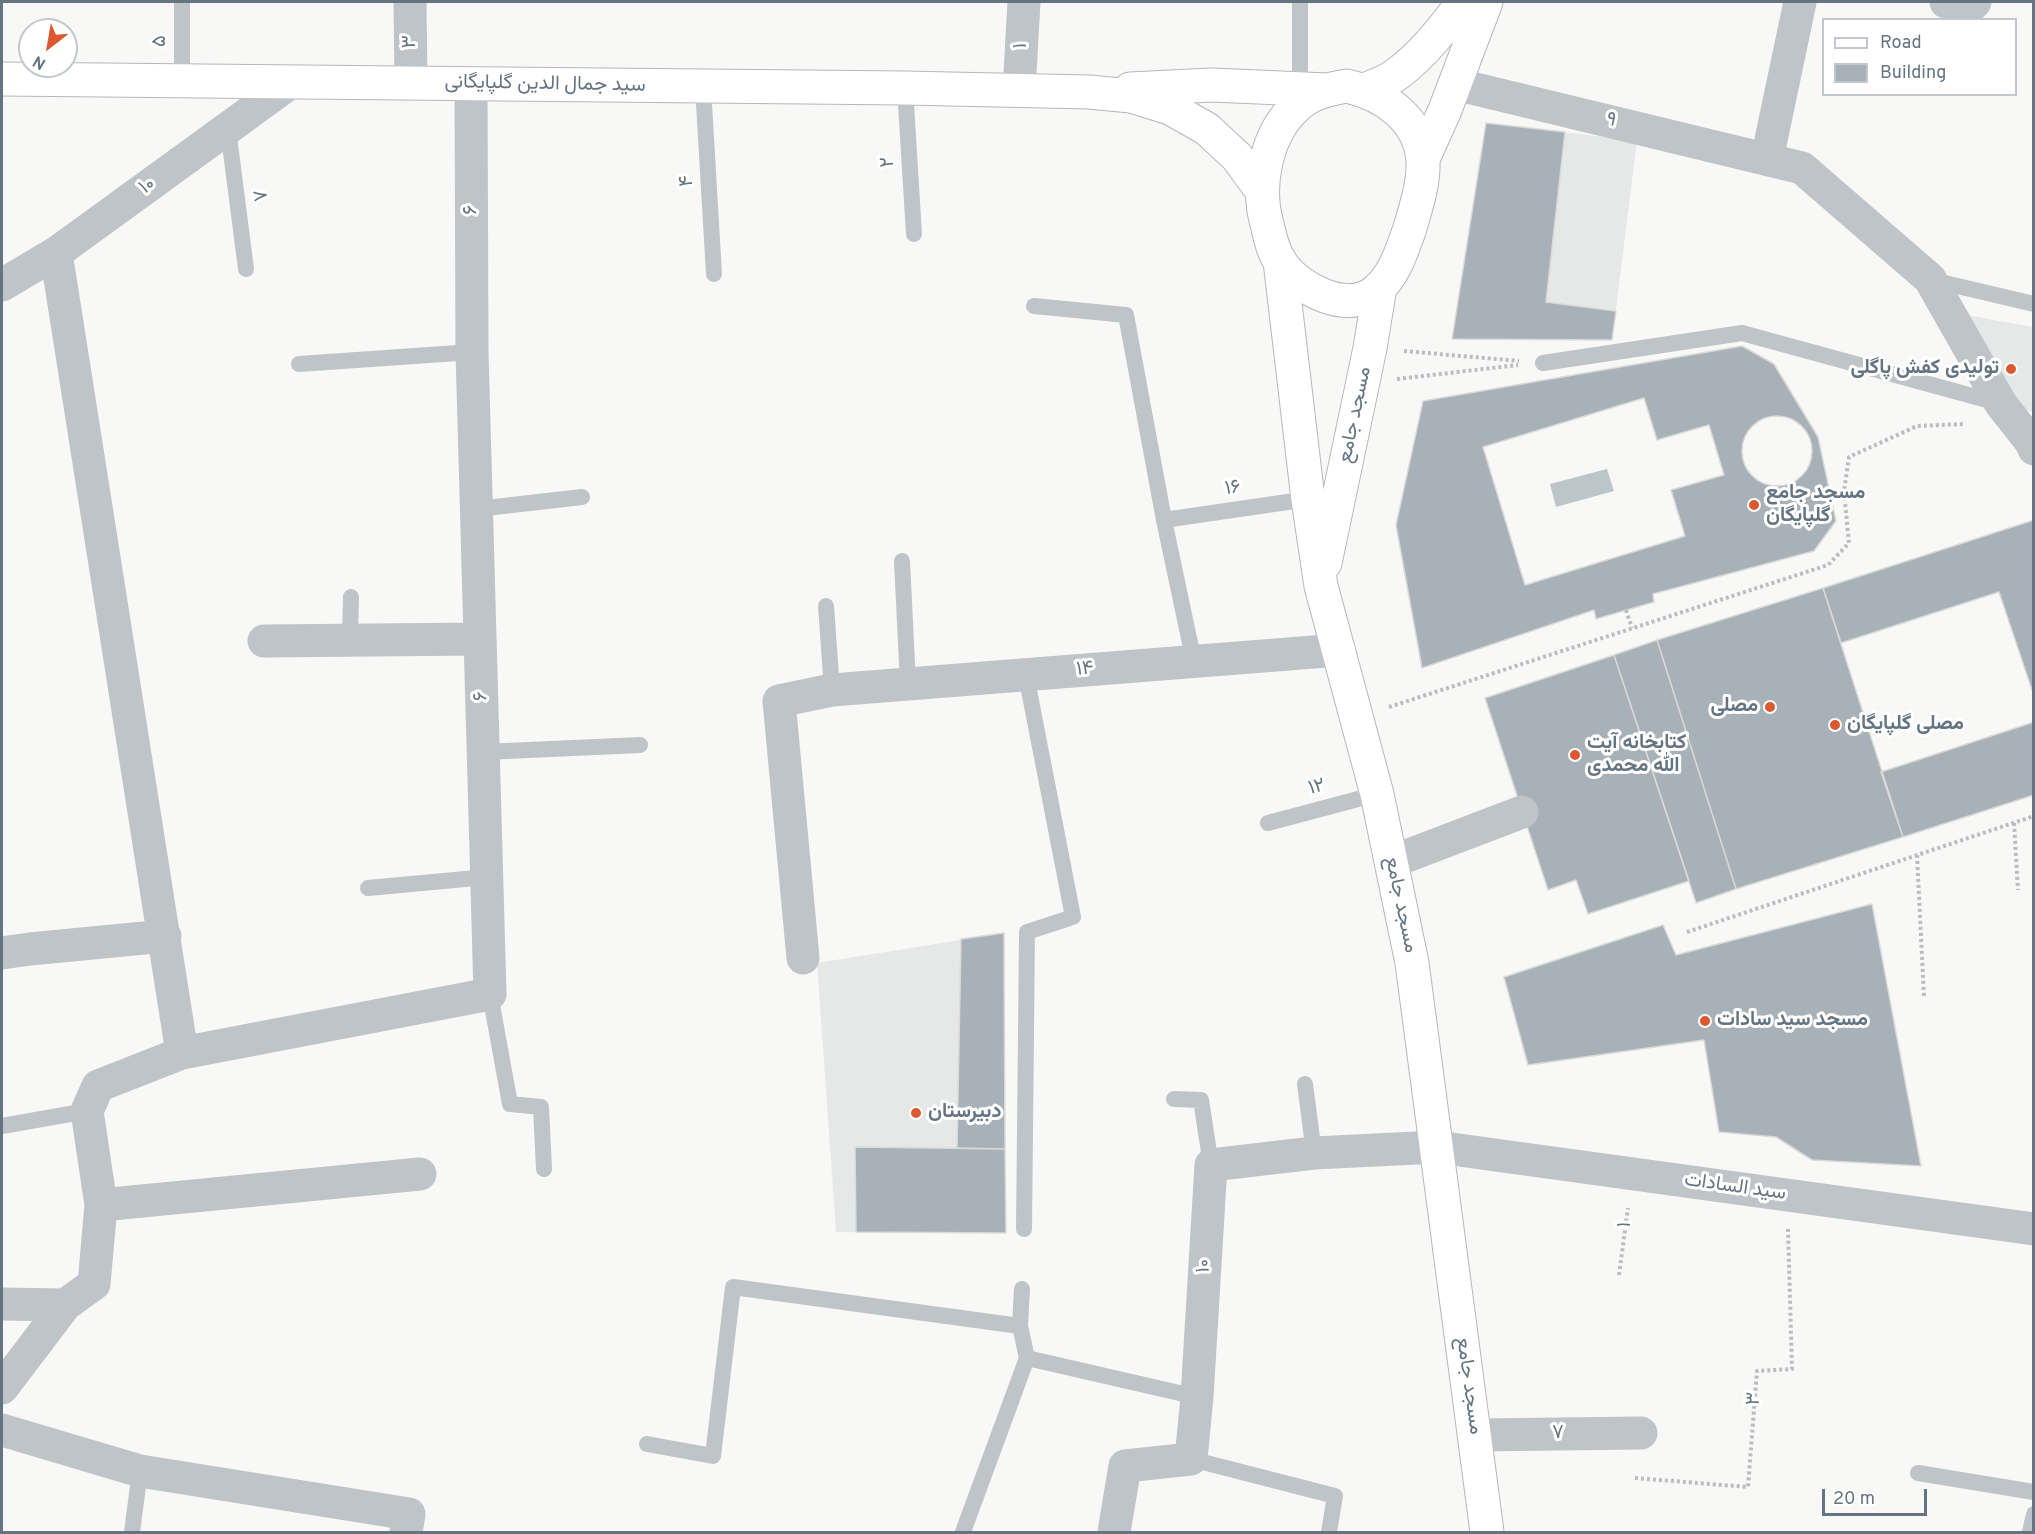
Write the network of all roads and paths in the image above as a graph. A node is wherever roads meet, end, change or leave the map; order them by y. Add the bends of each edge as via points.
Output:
1 (182, 2) edge
2 (410, 2) edge
3 (1024, 2) edge
4 (1300, 2) edge
5 (1463, 2) edge
6 (1486, 2) edge
7 (1800, 2) edge
8 (2, 79) edge
9 (182, 81) junction
10 (290, 83) junction
11 (411, 83) junction
12 (471, 84) junction
13 (1455, 84) junction
14 (704, 87) junction
15 (905, 88) junction
16 (1313, 88) junction
17 (1365, 90) junction
18 (1019, 91) junction
19 (1089, 92) junction
20 (228, 129) junction
21 (1423, 159) junction
22 (1767, 159) junction
23 (1262, 190) junction
24 (915, 234) dead end
25 (56, 254) junction
26 (1280, 261) junction
27 (246, 269) dead end
28 (714, 274) dead end
29 (1930, 279) junction
30 (2, 285) edge
31 (1380, 287) junction
32 (2034, 303) edge
33 (1034, 306) dead end
34 (1370, 348) junction
35 (472, 352) junction
36 (1543, 363) junction
37 (299, 364) dead end
38 (1363, 382) junction
39 (2008, 413) junction
40 (2034, 449) edge
41 (582, 497) dead end
42 (1308, 500) junction
43 (477, 508) junction
44 (1164, 520) junction
45 (902, 561) dead end
46 (1321, 586) junction
47 (351, 597) dead end
48 (826, 606) dead end
49 (1626, 610) dead end
50 (1632, 628) junction
51 (350, 639) junction
52 (479, 639) junction
53 (264, 640) dead end
54 (1339, 650) junction
55 (1194, 662) junction
56 (1026, 675) junction
57 (908, 684) junction
58 (832, 690) junction
59 (1357, 717) junction
60 (640, 745) dead end
61 (484, 752) junction
62 (1377, 794) junction
63 (1522, 812) dead end
64 (2034, 816) edge
65 (1268, 823) dead end
66 (2014, 823) junction
67 (1917, 855) junction
68 (1391, 862) junction
69 (488, 877) junction
70 (368, 888) dead end
71 (2018, 890) dead end
72 (1687, 932) dead end
73 (165, 936) junction
74 (2, 953) edge
75 (803, 958) dead end
76 (490, 994) junction
77 (1924, 997) dead end
78 (182, 1053) junction
79 (1305, 1084) dead end
80 (1174, 1099) dead end
81 (87, 1111) junction
82 (2, 1126) edge
83 (1437, 1147) junction
84 (1314, 1153) junction
85 (1211, 1165) junction
86 (544, 1169) dead end
87 (420, 1174) dead end
88 (1632, 1174) junction
89 (1787, 1195) junction
90 (101, 1205) junction
91 (1024, 1229) dead end
92 (2034, 1229) edge
93 (1619, 1275) dead end
94 (1022, 1289) dead end
95 (2, 1304) edge
96 (65, 1305) junction
97 (1020, 1326) junction
98 (1027, 1358) junction
99 (2, 1388) edge
100 (1197, 1397) junction
101 (2, 1430) edge
102 (1641, 1433) dead end
103 (1475, 1435) junction
104 (647, 1444) dead end
105 (1191, 1459) junction
106 (140, 1471) junction
107 (1918, 1473) dead end
108 (1635, 1478) dead end
109 (2034, 1492) edge
110 (2034, 1514) edge
111 (132, 1533) edge
112 (406, 1533) edge
113 (963, 1533) edge
114 (1114, 1533) edge
115 (1329, 1533) edge
116 (1487, 1533) edge
117 (2030, 1533) edge

1 - 9 lane, ۵
2 - 11 street, ۳
3 - 18 street, ۱
4 - 16 lane
5 - 17 main road via 1414,60 1391,78
6 - 13 main road
7 - 22 street
8 - 9 main road, سید جمال الدین گلپایگانی
9 - 10 main road, سید جمال الدین گلپایگانی
10 - 11 main road, سید جمال الدین گلپایگانی
10 - 20 street, ۱۰
11 - 12 main road, سید جمال الدین گلپایگانی
12 - 14 main road, سید جمال الدین گلپایگانی
12 - 35 street, ۶
13 - 21 main road
13 - 22 street, ۹
14 - 15 main road, سید جمال الدین گلپایگانی
14 - 28 lane, ۴
15 - 18 main road, سید جمال الدین گلپایگانی
15 - 24 lane, ۲
16 - 17 main road
16 - 19 main road via 1212,85
16 - 23 main road via 1311,96 1286,119 1271,145
17 - 21 main road via 1396,108 1410,123
18 - 19 main road, سید جمال الدین گلپایگانی
19 - 23 main road via 1131,96 1170,108 1207,129 1238,157
20 - 25 street, ۱۰
20 - 27 lane, ۸
21 - 31 main road via 1420,189 1406,240 1394,268
22 - 29 street, ۹ via 1803,168
23 - 26 main road via 1264,215
25 - 30 street, ۱۰
25 - 73 street
26 - 31 main road via 1293,278 1332,298 1361,298
26 - 42 main road
29 - 32 lane
29 - 39 street, ۹
31 - 34 main road, مسجد جامع
33 - 44 lane via 1126,315
34 - 36 path
34 - 38 main road, مسجد جامع
35 - 37 lane
35 - 43 street, ۶
36 - 38 path
36 - 39 lane via 1742,333
38 - 46 main road, مسجد جامع
39 - 40 street, ۹
39 - 50 path via 1917,426 1849,457 1844,491 1848,543 1828,565
41 - 43 lane
42 - 44 lane, ۱۶
42 - 46 main road
43 - 52 street, ۶
44 - 55 lane
45 - 57 lane
46 - 54 main road, مسجد جامع
47 - 51 lane
48 - 58 lane
49 - 50 path
50 - 59 path
51 - 52 street
51 - 53 street
52 - 61 street, ۶
54 - 55 street, ۱۴
54 - 59 main road, مسجد جامع
55 - 56 street, ۱۴
56 - 57 street, ۱۴
56 - 91 lane via 1073,917 1027,932
57 - 58 street, ۱۴
58 - 75 street, ۱۴ via 779,701
59 - 62 main road, مسجد جامع
60 - 61 lane
61 - 69 street, ۶
62 - 65 lane, ۱۲
62 - 68 main road, مسجد جامع
63 - 68 street
64 - 66 path
66 - 67 path
66 - 71 path
67 - 72 path
67 - 77 path
68 - 83 main road, مسجد جامع via 1412,963
69 - 70 lane
69 - 76 street, ۶
73 - 74 street
73 - 78 street
76 - 78 street
76 - 86 lane via 510,1104 541,1107
78 - 81 street via 98,1086
79 - 84 lane
80 - 85 lane via 1201,1100
81 - 82 lane
81 - 90 street
83 - 84 street
83 - 88 street, سید السادات
83 - 103 main road, مسجد جامع
84 - 85 street
85 - 100 street, ۱۰
87 - 90 street
88 - 89 street, سید السادات
88 - 93 path, ۱
89 - 92 street, سید السادات
89 - 108 path, ۳ via 1792,1370 1757,1371 1749,1486
90 - 96 street via 94,1284
94 - 97 lane
95 - 96 street
96 - 99 street
97 - 98 lane
97 - 104 lane via 734,1287 712,1456
98 - 100 lane
98 - 113 lane
100 - 105 street, ۱۰
101 - 106 street
102 - 103 street, ۷
103 - 116 main road, مسجد جامع
105 - 114 street via 1125,1466
105 - 115 lane via 1335,1496
106 - 111 lane
106 - 112 street via 409,1514
107 - 109 lane
110 - 117 lane

